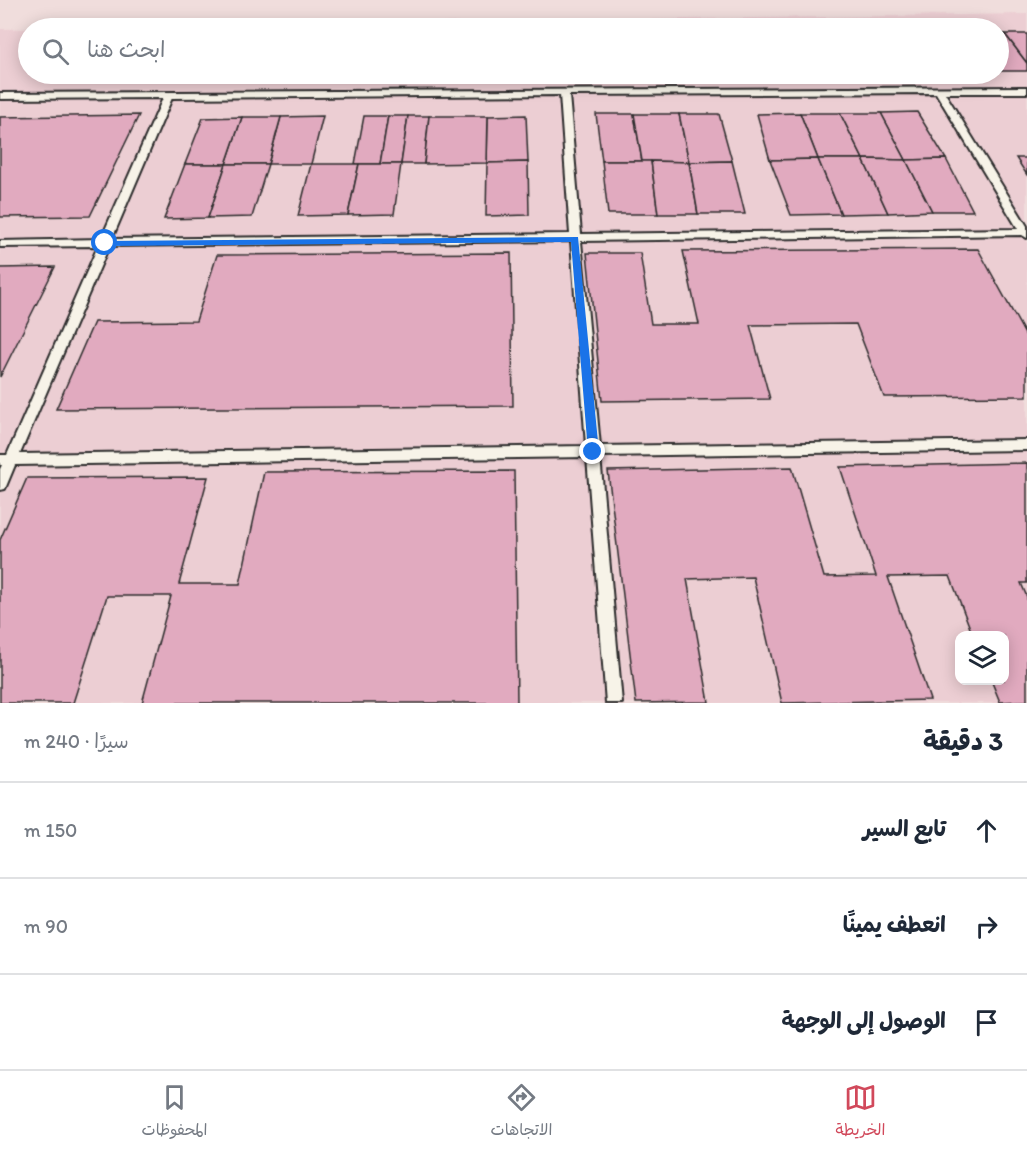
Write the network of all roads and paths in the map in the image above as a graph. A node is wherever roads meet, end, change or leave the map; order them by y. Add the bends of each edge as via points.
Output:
1 (1027, 90) edge
2 (939, 91) junction
3 (564, 93) junction
4 (169, 95) junction
5 (0, 96) edge
6 (1026, 233) edge
7 (575, 239) junction
8 (105, 243) junction
9 (0, 244) edge
10 (1027, 445) edge
11 (593, 452) junction
12 (5, 460) edge
13 (0, 485) edge
14 (614, 703) edge

1 - 2 lane
2 - 3 lane
2 - 6 lane
3 - 4 lane
3 - 7 lane
4 - 5 lane
4 - 8 lane
6 - 7 lane
7 - 8 lane
7 - 11 lane
8 - 9 lane
8 - 12 lane
10 - 11 lane
11 - 12 lane
11 - 14 lane
12 - 13 lane

